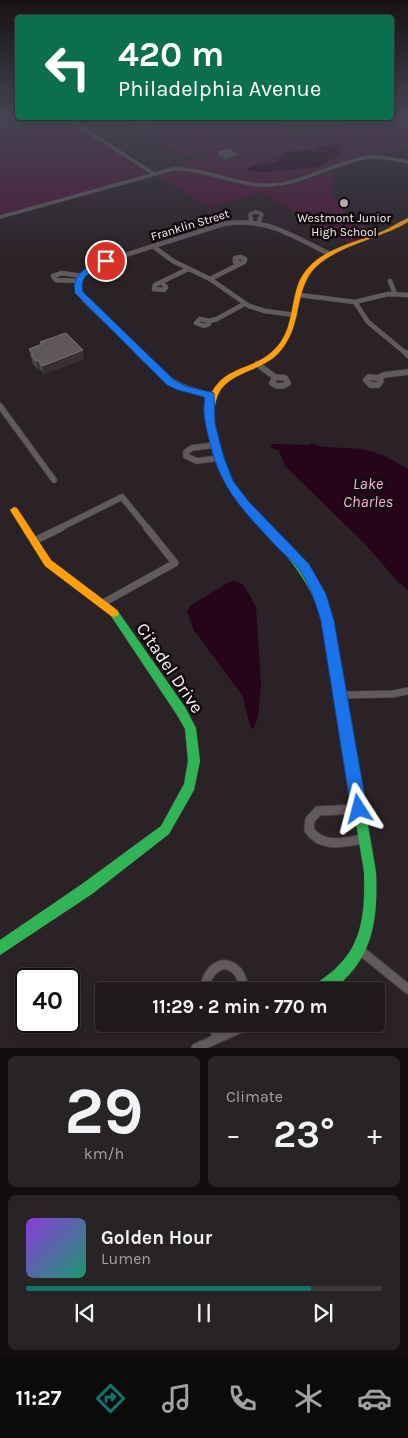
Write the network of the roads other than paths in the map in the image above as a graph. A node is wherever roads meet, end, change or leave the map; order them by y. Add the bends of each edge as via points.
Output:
1 (140, 165) edge
2 (345, 165) edge
3 (154, 174) junction
4 (0, 217) edge
5 (251, 220) junction
6 (408, 220) edge
7 (259, 221) junction
8 (154, 247) junction
9 (330, 254) junction
10 (240, 263) dead end
11 (188, 269) junction
12 (80, 278) junction
13 (210, 279) junction
14 (390, 281) dead end
15 (163, 284) dead end
16 (395, 294) junction
17 (299, 295) junction
18 (408, 295) edge
19 (355, 302) junction
20 (244, 304) junction
21 (295, 315) junction
22 (210, 321) dead end
23 (408, 355) edge
24 (257, 364) junction
25 (408, 372) edge
26 (275, 377) dead end
27 (378, 378) dead end
28 (211, 396) junction
29 (0, 406) edge
30 (215, 445) junction
31 (219, 458) junction
32 (54, 480) dead end
33 (14, 510) dead end
34 (34, 541) junction
35 (103, 603) junction
36 (408, 690) edge
37 (340, 695) junction
38 (359, 809) junction
39 (364, 839) junction
40 (0, 948) edge
41 (361, 951) junction
42 (205, 982) edge
43 (242, 982) edge
44 (331, 982) edge
45 (408, 989) edge
46 (215, 1032) edge
47 (231, 1032) edge
48 (217, 1038) junction
49 (196, 1048) edge

1 - 3 street
2 - 3 street via 286,183 266,185 184,168
3 - 4 street
5 - 7 street
5 - 7 street via 250,214 259,212 262,215
5 - 8 street, Franklin Street via 223,224
6 - 9 street
7 - 9 street via 280,228
8 - 11 street
8 - 12 street, Franklin Street via 100,263
9 - 17 street via 308,272
10 - 13 street
11 - 13 street
11 - 15 street
12 - 12 street via 56,280 53,276 62,273
12 - 28 street via 77,290 84,300 166,379 182,388
13 - 20 street
14 - 16 street
16 - 18 street
16 - 19 street
17 - 19 street
17 - 21 street
19 - 23 street via 368,322
20 - 21 street
20 - 22 street
21 - 24 street via 290,334 282,346
24 - 26 street
24 - 28 street via 227,379
25 - 27 street
28 - 30 street via 208,414
29 - 32 street
30 - 31 street
30 - 31 street via 192,448 186,456 192,461
31 - 37 street via 224,473 240,498 296,557 316,586 328,621
33 - 34 street, Citadel Drive
34 - 35 street, Citadel Drive via 48,563
34 - 35 street via 122,497 175,563
35 - 40 street, Citadel Drive via 118,620 190,728 194,761 190,786 165,830 87,889
36 - 37 street via 393,694
37 - 38 street
38 - 39 street
38 - 39 street via 317,812 309,820 309,830 317,841 325,844
39 - 41 street via 372,898
41 - 44 street
41 - 45 street
42 - 43 street via 207,974 223,964 233,967
46 - 48 street
47 - 48 street
48 - 49 street

